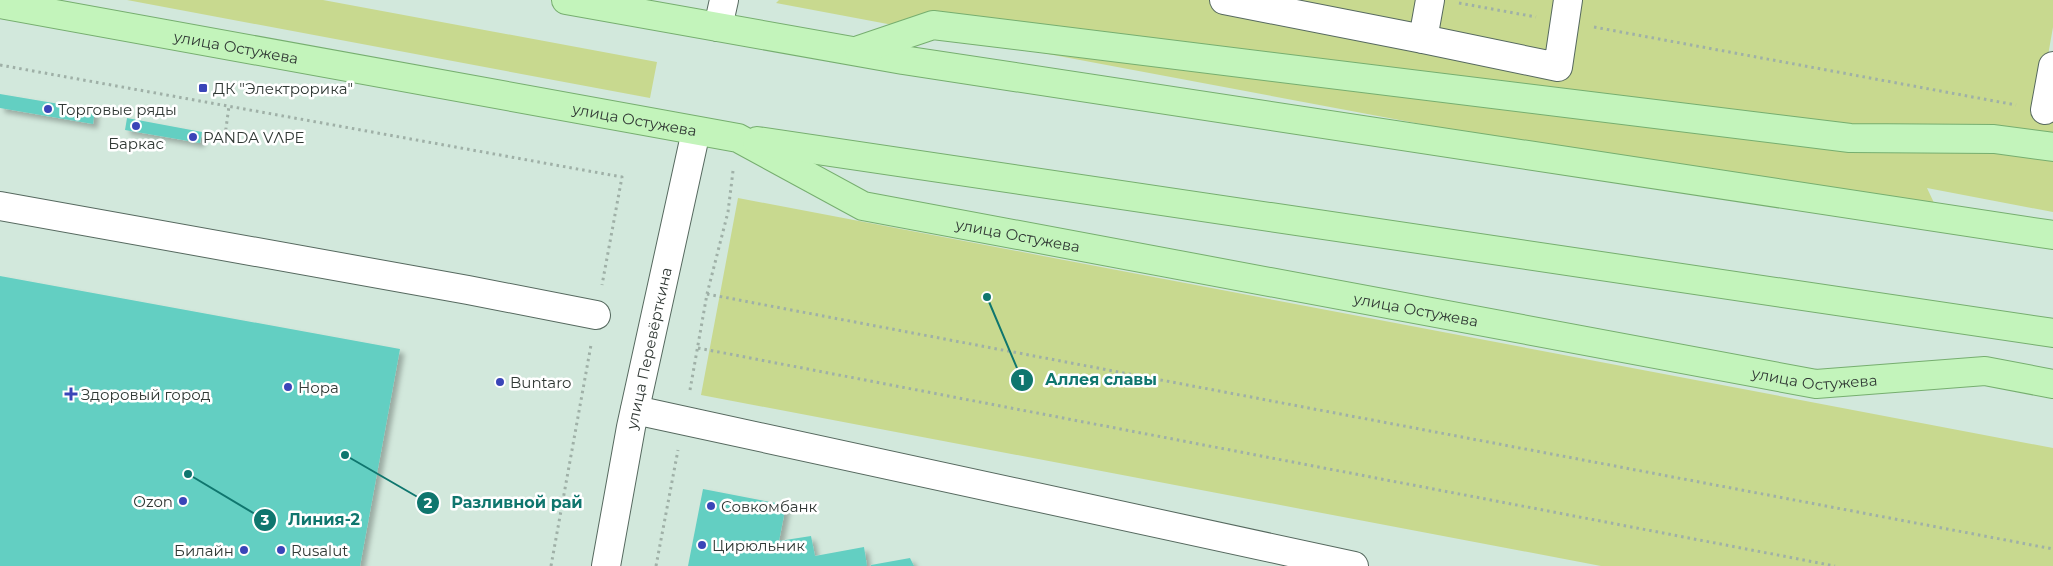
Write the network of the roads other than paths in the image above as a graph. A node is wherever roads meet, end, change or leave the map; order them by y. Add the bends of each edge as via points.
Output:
1 (566, 0) edge
2 (724, 0) edge
3 (1224, 0) edge
4 (1442, 1) edge
5 (0, 4) edge
6 (1566, 11) edge
7 (718, 27) junction
8 (1423, 39) junction
9 (855, 52) junction
10 (2053, 66) edge
11 (2046, 110) road end
12 (696, 131) junction
13 (738, 138) junction
14 (2053, 147) edge
15 (0, 206) edge
16 (2053, 235) edge
17 (596, 315) road end
18 (2053, 333) edge
19 (2053, 384) edge
20 (635, 410) junction
21 (606, 566) edge
22 (1354, 566) edge

1 - 7 main road
2 - 7 street
3 - 8 street
4 - 8 street
5 - 12 main road, улица Остужева
6 - 8 street via 1558,67
7 - 9 main road
9 - 14 main road via 933,25 1850,138 1994,139
9 - 16 main road
10 - 11 street
12 - 13 main road, улица Остужева
12 - 20 street, улица Перевёрткина
13 - 18 main road
13 - 19 main road, улица Остужева via 863,206 1816,384 1985,371
15 - 17 street
20 - 21 street, улица Перевёрткина
20 - 22 street

